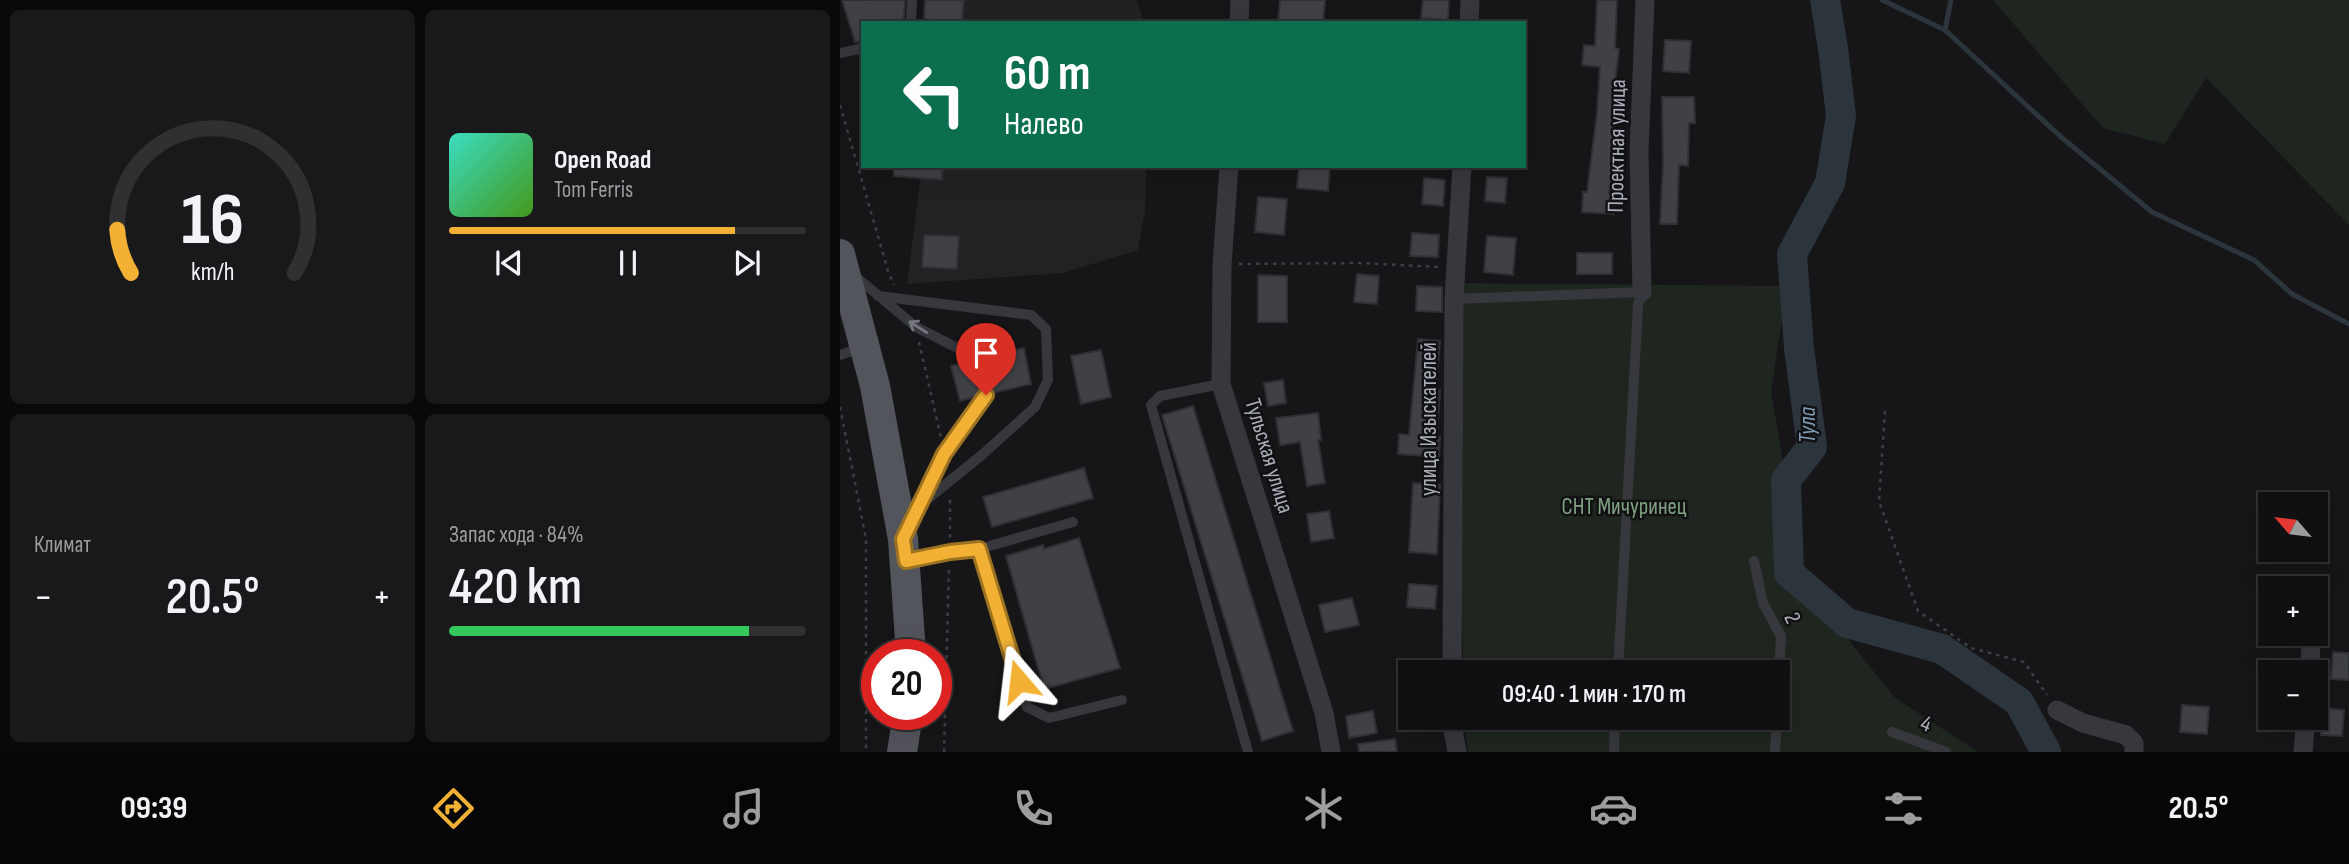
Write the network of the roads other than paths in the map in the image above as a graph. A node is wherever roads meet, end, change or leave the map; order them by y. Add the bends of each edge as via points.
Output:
1 (912, 0) edge
2 (1240, 0) edge
3 (1470, 0) edge
4 (1645, 0) edge
5 (911, 21) edge
6 (1238, 21) edge
7 (1469, 21) edge
8 (861, 48) edge
9 (840, 53) edge
10 (1229, 168) edge
11 (1462, 168) edge
12 (842, 261) edge
13 (1455, 291) junction
14 (1642, 292) junction
15 (878, 296) junction
16 (853, 351) edge
17 (979, 359) dead end
18 (1221, 384) junction
19 (986, 395) dead end
20 (919, 506) junction
21 (1073, 522) dead end
22 (979, 549) junction
23 (905, 550) junction
24 (1754, 561) dead end
25 (910, 639) edge
26 (1452, 660) edge
27 (1619, 660) edge
28 (1780, 660) edge
29 (1122, 700) dead end
30 (2057, 710) road end
31 (905, 730) edge
32 (1453, 730) edge
33 (1615, 730) edge
34 (1776, 730) edge
35 (2305, 730) edge
36 (1892, 732) dead end
37 (902, 752) edge
38 (1248, 752) edge
39 (1331, 752) edge
40 (1457, 752) edge
41 (1614, 752) edge
42 (1775, 752) edge
43 (1946, 752) edge
44 (2134, 752) edge
45 (2303, 752) edge

1 - 5 lane
2 - 6 street
3 - 7 street
4 - 14 street, Проектная улица via 1639,152
8 - 9 lane
10 - 18 street, Тульская улица
11 - 13 street, улица Изыскателей
12 - 15 lane
12 - 16 main road
13 - 14 lane
13 - 26 street, улица Изыскателей
14 - 27 lane via 1637,305
17 -> 15 lane via 916,327
15 - 20 lane via 1031,315 1046,329 1048,380 1035,407
16 - 23 main road
18 - 38 lane via 1160,397 1151,405
18 - 39 street, Тульская улица via 1324,713
19 - 20 lane via 944,454
20 - 23 lane
21 - 22 lane
22 - 23 lane
22 - 29 lane via 1027,707 1049,718
23 - 25 main road
24 - 28 lane, 2 via 1763,603 1781,636
30 - 44 street via 2082,723 2126,735 2134,743
31 - 37 main road
32 - 40 street
33 - 41 lane
34 - 42 lane
35 - 45 street
36 - 43 lane, 4

